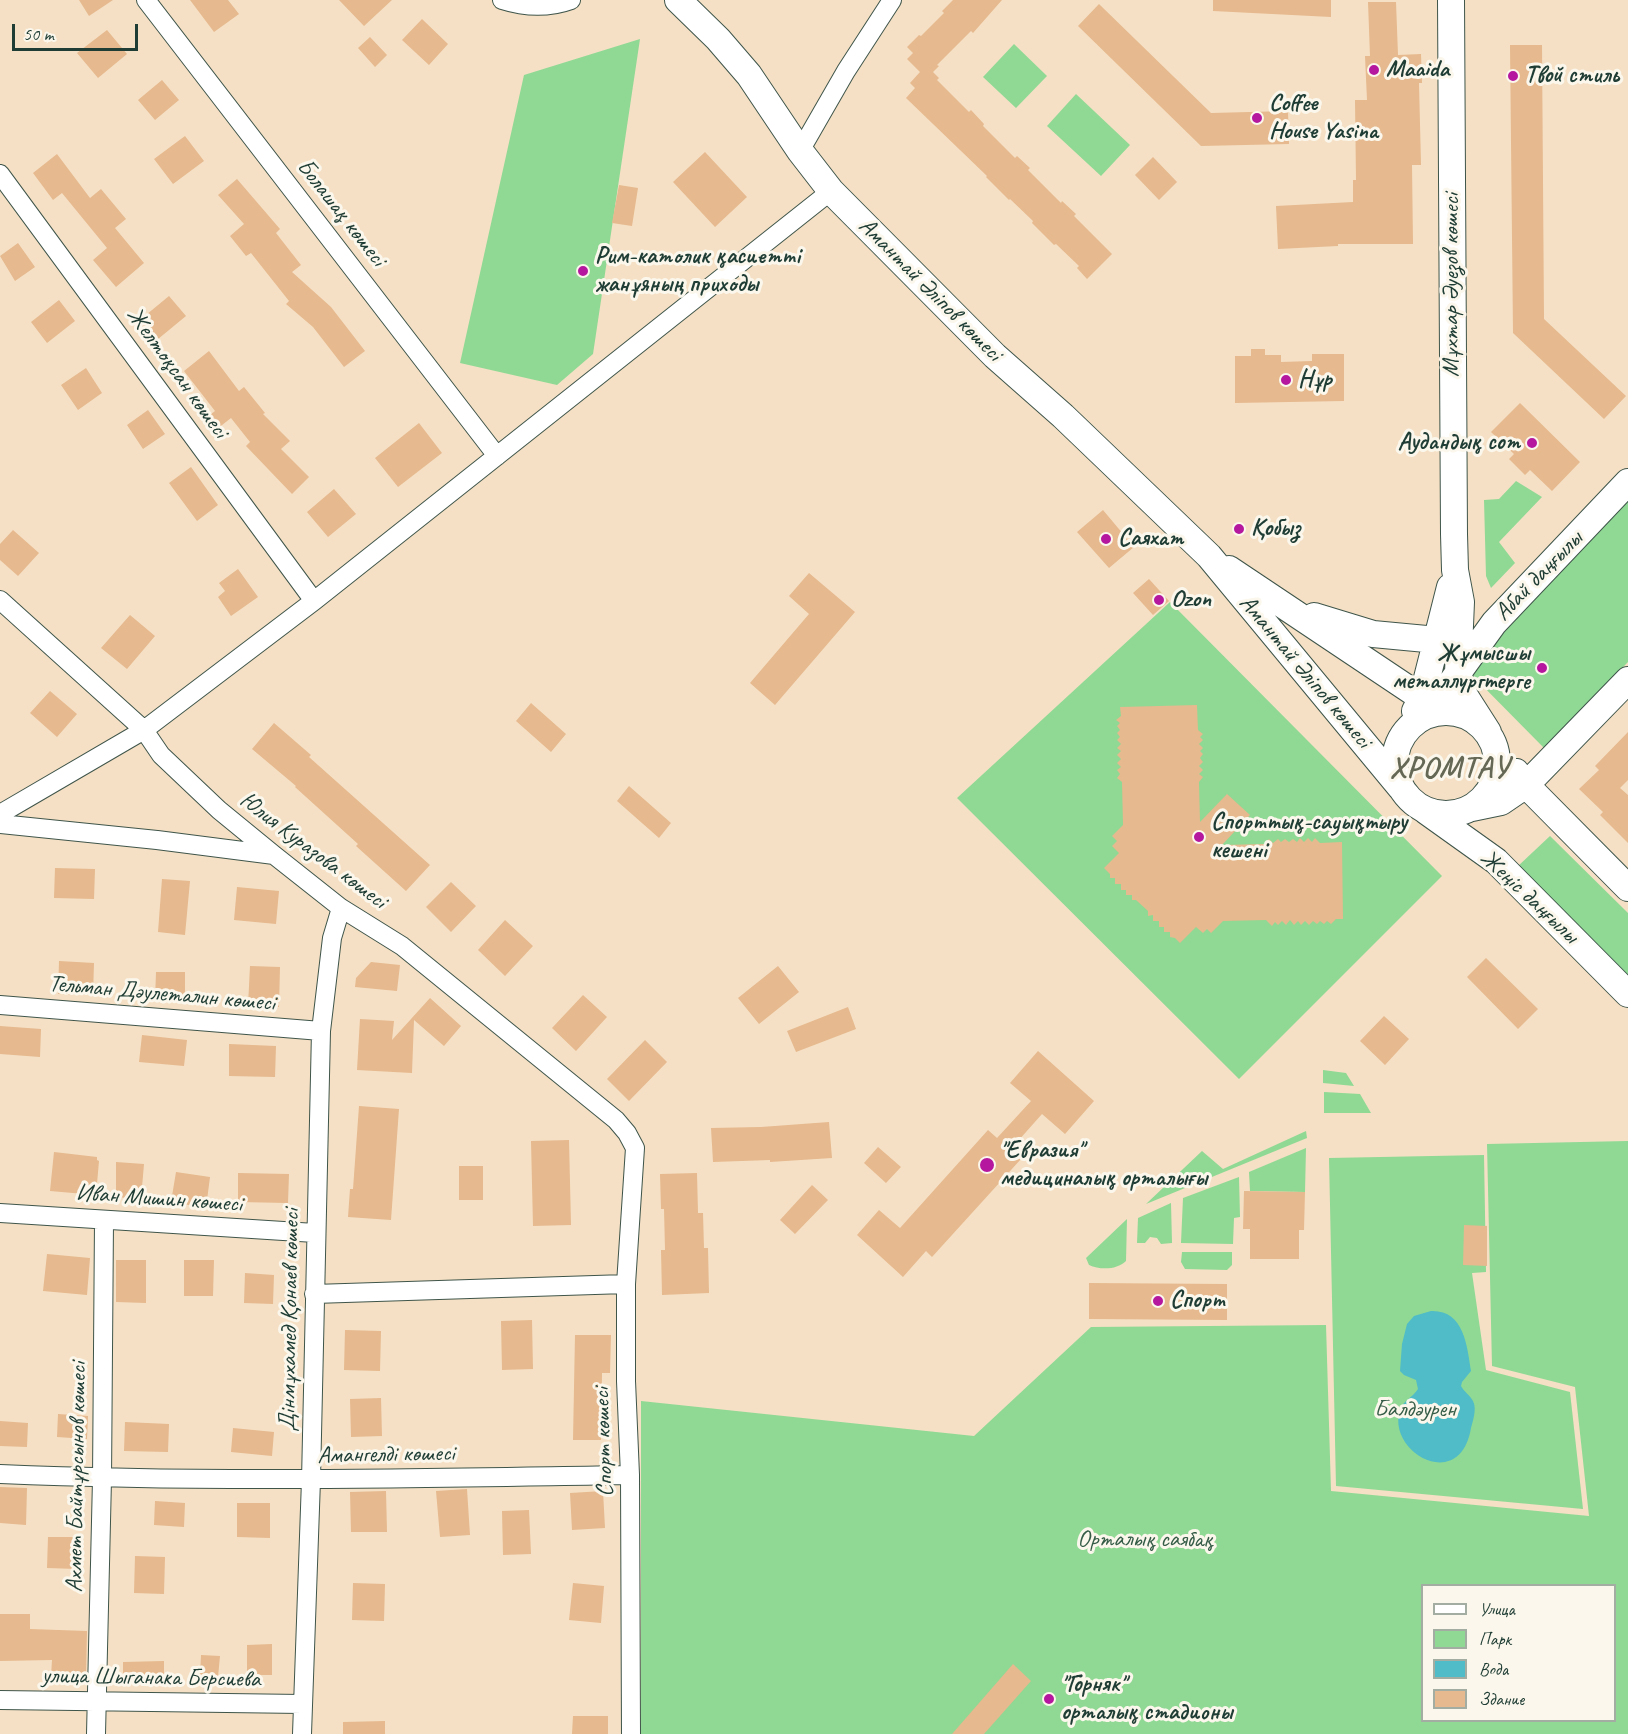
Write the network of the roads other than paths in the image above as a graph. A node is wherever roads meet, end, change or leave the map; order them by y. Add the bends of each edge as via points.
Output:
1 (146, 0) edge
2 (502, 0) edge
3 (572, 0) edge
4 (678, 0) edge
5 (892, 0) edge
6 (1451, 0) edge
7 (800, 151) junction
8 (0, 174) edge
9 (831, 191) junction
10 (497, 456) junction
11 (1628, 482) edge
12 (1209, 556) junction
13 (1455, 570) junction
14 (0, 600) edge
15 (315, 601) junction
16 (1461, 602) junction
17 (1290, 608) junction
18 (1494, 622) junction
19 (1437, 640) junction
20 (1458, 673) junction
21 (1628, 680) edge
22 (1435, 705) junction
23 (144, 730) junction
24 (1491, 739) junction
25 (1526, 785) junction
26 (1401, 788) junction
27 (1472, 808) junction
28 (1423, 809) junction
29 (0, 814) edge
30 (0, 824) edge
31 (274, 855) junction
32 (1628, 888) edge
33 (341, 908) junction
34 (1628, 993) edge
35 (0, 1005) edge
36 (321, 1031) junction
37 (635, 1148) joint
38 (0, 1213) edge
39 (104, 1221) junction
40 (315, 1233) junction
41 (626, 1284) junction
42 (314, 1294) junction
43 (0, 1474) edge
44 (630, 1475) junction
45 (102, 1479) junction
46 (311, 1480) junction
47 (0, 1700) edge
48 (96, 1701) junction
49 (302, 1704) junction
50 (96, 1734) edge
51 (302, 1734) edge
52 (631, 1734) edge

1 - 10 street, Болашақ көшесі
2 - 3 street via 519,5 558,5
4 - 7 main road, Амантай Әліпов көшесі via 749,75
5 - 7 street
6 - 13 main road, Мұхтар Әуезов көшесі
7 - 9 main road, Амантай Әліпов көшесі
8 - 15 street, Желтоқсан көшесі
9 - 10 street
9 - 12 main road, Амантай Әліпов көшесі via 995,356
10 - 15 street
11 - 18 main road, Абай даңғылы
12 - 17 main road, Амантай Әліпов көшесі
12 - 26 main road, Амантай Әліпов көшесі
13 - 16 main road, Мұхтар Әуезов көшесі
13 - 19 main road, Мұхтар Әуезов көшесі
14 - 23 street, Юлия Куразова көшесі
15 - 23 street
16 - 18 main road
16 - 20 main road, Мұхтар Әуезов көшесі
17 - 19 main road via 1373,634
17 - 22 main road, Амантай Әліпов көшесі
18 - 20 main road, Абай даңғылы
19 - 22 main road, Мұхтар Әуезов көшесі
20 - 22 main road, Абай даңғылы
20 - 24 main road, Мұхтар Әуезов көшесі via 1466,696
21 - 25 main road
22 - 24 main road via 1470,718
22 - 26 main road via 1433,713 1411,726 1397,747 1396,773
23 - 29 street
23 - 31 street, Юлия Куразова көшесі via 161,755
24 - 25 main road
24 - 27 main road via 1498,761 1494,782 1483,800
25 - 27 main road via 1501,802
25 - 32 main road
26 - 28 main road
27 - 28 main road via 1456,814
28 - 34 main road, Жеңіс даңғылы via 1496,861
30 - 31 street
31 - 33 street, Юлия Куразова көшесі
33 - 36 street, Дінмұхамед Қонаев көшесі via 332,938
33 - 37 street, Юлия Куразова көшесі via 402,945 449,983 616,1120
35 - 36 street, Тельман Дәулеталин көшесі
36 - 40 street, Дінмұхамед Қонаев көшесі
37 - 41 street, Спорт көшесі
38 - 39 street, Иван Мишин көшесі
39 - 40 street, Иван Мишин көшесі
39 - 45 street, Ахмет Байтұрсынов көшесі
40 - 42 street, Дінмұхамед Қонаев көшесі
41 - 42 street
41 - 44 street, Спорт көшесі
42 - 46 street, Дінмұхамед Қонаев көшесі
43 - 45 street, Амангелді көшесі
44 - 46 street, Амангелді көшесі
44 - 52 street, Спорт көшесі
45 - 46 street, Амангелді көшесі
45 - 48 street, Ахмет Байтұрсынов көшесі
46 - 49 street, Дінмұхамед Қонаев көшесі
47 - 48 street, улица Шыганака Берсиева
48 - 49 street, улица Шыганака Берсиева
48 - 50 street, Ахмет Байтұрсынов көшесі
49 - 51 street, Дінмұхамед Қонаев көшесі

